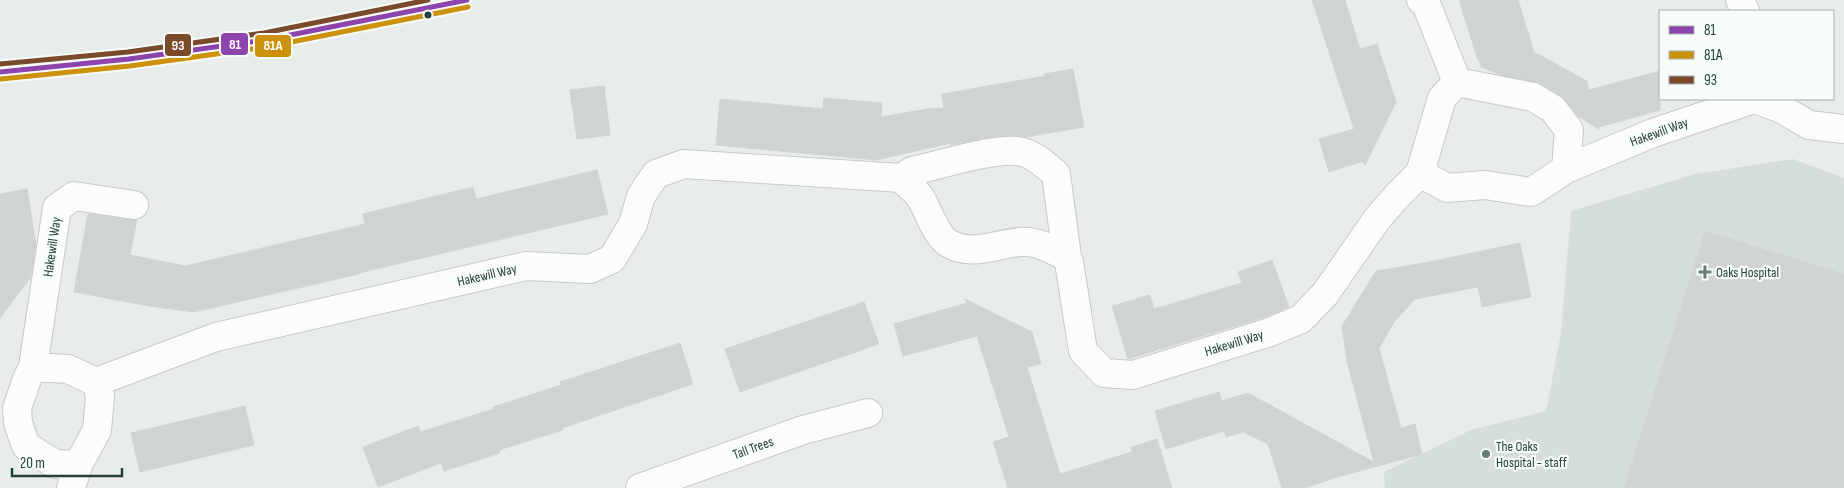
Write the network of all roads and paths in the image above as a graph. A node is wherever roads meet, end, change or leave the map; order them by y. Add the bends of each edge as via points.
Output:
1 (1421, 0) edge
2 (1457, 82) junction
3 (1751, 100) edge
4 (1757, 100) edge
5 (1844, 129) edge
6 (1566, 169) junction
7 (1420, 173) junction
8 (901, 178) junction
9 (134, 205) dead end
10 (1067, 257) junction
11 (33, 366) junction
12 (96, 382) junction
13 (868, 413) dead end
14 (75, 476) edge
15 (640, 488) edge

1 - 2 street via 1425,1
2 - 6 street via 1533,96 1553,109 1569,130
2 - 7 street, Hakewill Way via 1442,98
3 - 6 street, Hakewill Way via 1653,133
4 - 5 street, Hakewill Way via 1782,109 1808,125
6 - 7 street, Hakewill Way via 1531,192 1485,185 1447,188
7 - 10 street, Hakewill Way via 1378,219 1325,294 1301,319 1270,332 1133,375 1104,373 1083,351
8 - 10 street via 920,197 947,243 965,249 987,249 1021,242 1042,245
8 - 10 street, Hakewill Way via 912,171 993,152 1017,151 1038,159 1056,174
8 - 12 street, Hakewill Way via 684,164 656,174 641,196 633,224 612,259 590,269 516,268 216,337
9 - 11 street, Hakewill Way via 74,196 57,208
11 - 12 street via 68,369
11 - 14 street, Hakewill Way via 17,408 26,446
12 - 14 street via 100,396 97,430
13 - 15 street, Tall Trees via 803,430

